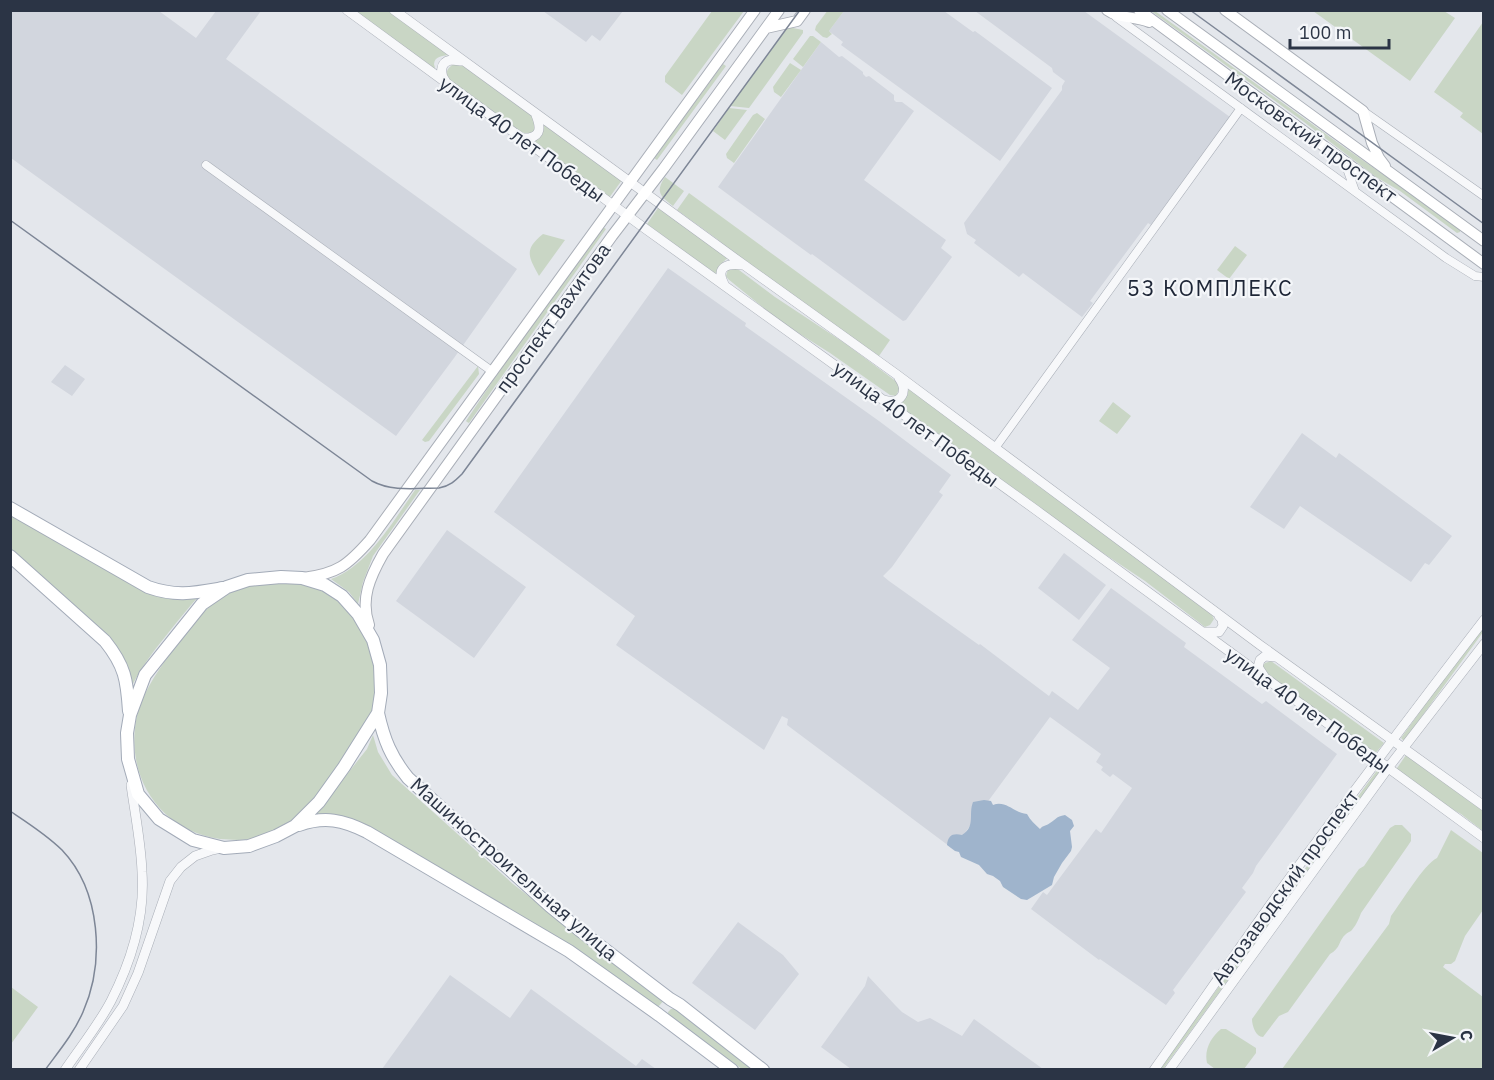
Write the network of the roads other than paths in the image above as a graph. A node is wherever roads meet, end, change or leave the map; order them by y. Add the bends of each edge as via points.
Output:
1 (347, 10) edge
2 (394, 10) edge
3 (755, 10) edge
4 (779, 10) edge
5 (804, 10) edge
6 (1139, 10) edge
7 (1167, 10) edge
8 (1225, 10) edge
9 (1112, 12) edge
10 (766, 28) junction
11 (1163, 28) junction
12 (733, 40) junction
13 (747, 53) junction
14 (464, 62) junction
15 (450, 86) junction
16 (1241, 108) junction
17 (1363, 111) junction
18 (535, 114) junction
19 (522, 138) junction
20 (1344, 162) junction
21 (206, 165) dead end
22 (1390, 172) junction
23 (631, 183) junction
24 (1356, 192) junction
25 (645, 193) junction
26 (1484, 196) edge
27 (614, 206) junction
28 (628, 216) junction
29 (1459, 223) junction
30 (1448, 237) junction
31 (1484, 241) edge
32 (1484, 264) edge
33 (744, 266) junction
34 (1484, 277) edge
35 (725, 286) junction
36 (493, 372) junction
37 (896, 374) junction
38 (882, 399) junction
39 (464, 411) junction
40 (478, 422) junction
41 (995, 448) junction
42 (10, 507) edge
43 (10, 556) edge
44 (302, 578) junction
45 (227, 587) junction
46 (1211, 608) junction
47 (1484, 620) edge
48 (1201, 632) junction
49 (373, 640) junction
50 (1484, 644) edge
51 (1282, 660) junction
52 (1267, 680) junction
53 (378, 713) junction
54 (130, 715) junction
55 (1392, 740) junction
56 (1404, 748) junction
57 (128, 759) junction
58 (1377, 760) junction
59 (1388, 768) junction
60 (1484, 806) edge
61 (295, 826) junction
62 (1484, 838) edge
63 (224, 848) junction
64 (680, 1005) junction
65 (668, 1021) junction
66 (65, 1070) edge
67 (79, 1070) edge
68 (732, 1070) edge
69 (762, 1070) edge
70 (1154, 1070) edge
71 (1169, 1070) edge

1 - 15 street, улица 40 лет Победы
2 - 14 street, улица 40 лет Победы
3 - 12 main road, проспект Вахитова
4 - 10 main road, проспект Вахитова
5 - 10 main road via 797,21
6 - 11 main road, Московский проспект
7 - 22 main road, Московский проспект
8 - 17 main road
9 - 11 main road
9 - 16 street
10 - 13 main road, проспект Вахитова
11 - 20 main road, Московский проспект
12 - 13 main road via 729,63
12 - 23 main road, проспект Вахитова
13 - 25 main road, проспект Вахитова
14 - 15 street via 452,60 443,65 442,78
14 - 18 street, улица 40 лет Победы
15 - 19 street, улица 40 лет Победы
16 - 24 street
16 - 41 street
17 - 22 main road via 1372,143
17 - 26 street
18 - 19 street via 540,129 529,138
18 - 23 street, улица 40 лет Победы
19 - 27 street, улица 40 лет Победы
20 - 24 street
20 - 30 main road, Московский проспект
21 - 36 street
22 - 29 main road, Московский проспект
23 - 25 street, улица 40 лет Победы
23 - 27 main road, проспект Вахитова
24 - 34 street via 1446,258 1475,276
25 - 28 main road, проспект Вахитова
25 - 33 street, улица 40 лет Победы
27 - 28 street, улица 40 лет Победы
27 - 36 main road, проспект Вахитова
28 - 35 street, улица 40 лет Победы
28 - 40 main road, проспект Вахитова
29 - 30 main road via 1461,235 1455,239
29 - 31 main road, Московский проспект
30 - 32 main road, Московский проспект
33 - 35 street via 725,266 721,271
33 - 37 street, улица 40 лет Победы
35 - 38 street, улица 40 лет Победы
36 - 39 main road, проспект Вахитова
37 - 38 street via 903,382 901,397 892,402
37 - 41 street, улица 40 лет Победы
38 - 48 street, улица 40 лет Победы
39 - 40 main road via 460,432
39 - 44 main road, проспект Вахитова via 358,554 333,572
40 - 49 main road, проспект Вахитова via 377,566 365,602
41 - 46 street, улица 40 лет Победы
42 - 45 main road via 163,592 176,594
43 - 54 main road via 105,641 124,672
44 - 45 main road via 248,580
44 - 49 main road via 325,585 342,596
45 - 54 main road via 202,604 145,675
46 - 48 street via 1222,619 1223,626 1219,632
46 - 51 street, улица 40 лет Победы
47 - 55 street, Автозаводский проспект
48 - 52 street, улица 40 лет Победы
49 - 53 main road via 380,665
50 - 56 street, Автозаводский проспект
51 - 52 street via 1271,656 1260,660 1258,667
51 - 55 street, улица 40 лет Победы
52 - 58 street, улица 40 лет Победы
53 - 61 main road via 319,802
53 - 64 main road, Машиностроительная улица via 388,748 408,778 582,932
54 - 57 main road
55 - 56 street, улица 40 лет Победы
55 - 58 street, Автозаводский проспект
56 - 59 street, Автозаводский проспект
56 - 60 street, улица 40 лет Победы
57 - 63 main road via 138,794 159,819 193,840
57 - 66 street via 142,873 142,906 126,970 109,1006
58 - 59 street, улица 40 лет Победы
58 - 70 street, Автозаводский проспект
59 - 62 street, улица 40 лет Победы
59 - 71 street, Автозаводский проспект
61 - 63 main road via 249,846
61 - 65 main road, Машиностроительная улица via 325,819 367,832 569,951
63 - 67 street via 195,856 170,881 138,973 120,1011
64 - 65 main road via 665,1007 662,1012
64 - 69 main road, Машиностроительная улица
65 - 68 main road, Машиностроительная улица

